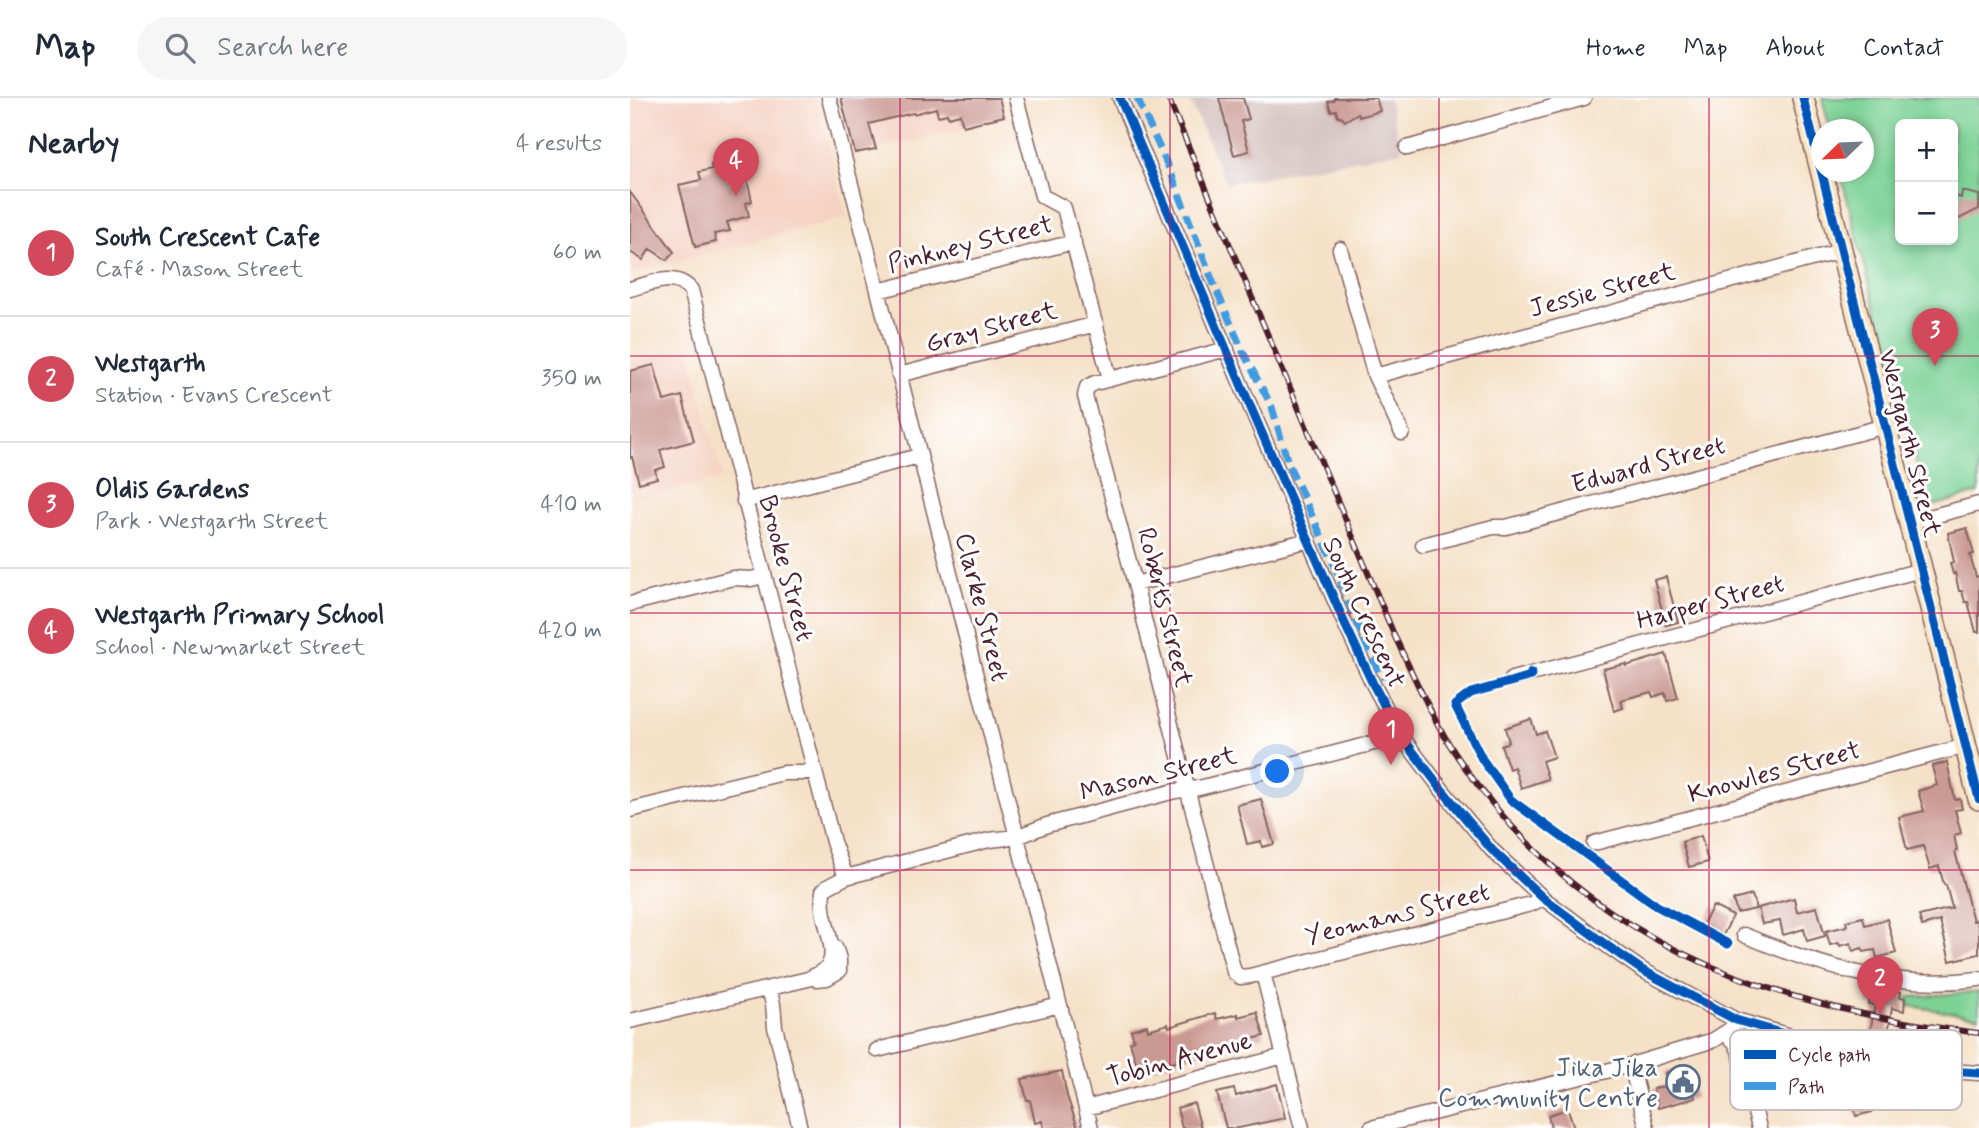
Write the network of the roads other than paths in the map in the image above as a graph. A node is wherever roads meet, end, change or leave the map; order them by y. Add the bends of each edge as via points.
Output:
1 (829, 98) edge
2 (1016, 98) edge
3 (1120, 98) edge
4 (1584, 98) edge
5 (1803, 98) edge
6 (1407, 148) dead end
7 (1074, 242) junction
8 (1340, 249) dead end
9 (1841, 251) junction
10 (630, 289) edge
11 (878, 291) junction
12 (1096, 324) junction
13 (1227, 349) junction
14 (899, 375) junction
15 (1376, 376) junction
16 (1110, 379) junction
17 (1885, 426) junction
18 (1402, 433) dead end
19 (919, 456) junction
20 (744, 501) junction
21 (1979, 503) edge
22 (1910, 522) junction
23 (1309, 540) junction
24 (1423, 545) dead end
25 (1921, 570) junction
26 (762, 571) junction
27 (1135, 584) junction
28 (630, 604) edge
29 (1512, 679) dead end
30 (1401, 736) junction
31 (1966, 746) junction
32 (813, 765) junction
33 (1187, 790) junction
34 (1979, 799) edge
35 (630, 810) edge
36 (1016, 833) junction
37 (1594, 843) dead end
38 (841, 878) junction
39 (1543, 898) junction
40 (1744, 935) dead end
41 (1263, 973) junction
42 (1979, 979) edge
43 (765, 989) junction
44 (1060, 1005) junction
45 (1736, 1020) junction
46 (630, 1021) edge
47 (1771, 1030) edge
48 (1726, 1034) junction
49 (1730, 1038) edge
50 (877, 1050) dead end
51 (1284, 1056) junction
52 (1631, 1065) junction
53 (1086, 1108) junction
54 (1754, 1110) edge
55 (800, 1128) edge
56 (1091, 1128) edge
57 (1302, 1128) edge
58 (1371, 1128) edge
59 (1647, 1128) edge
60 (1759, 1128) edge

1 - 11 street, Clarke Street
2 - 7 street via 1042,196 1065,208
3 - 13 street, South Crescent
4 - 6 street
5 - 9 main road, Westgarth Street
7 - 11 street, Pinkney Street
7 - 12 street
8 - 15 street
9 - 15 street, Jessie Street
9 - 17 main road, Westgarth Street
10 - 20 street, Brooke Street via 675,279 691,290
11 - 14 street, Clarke Street
12 - 14 street, Gray Street
12 - 16 street
13 - 16 street
13 - 23 street, South Crescent
14 - 19 street, Clarke Street
15 - 18 street
16 - 27 street, Roberts Street via 1087,387 1085,396
17 - 22 main road, Westgarth Street
17 - 24 street, Edward Street
19 - 20 street
19 - 36 street, Clarke Street
20 - 26 street, Brooke Street
21 - 22 street
22 - 25 main road, Westgarth Street
23 - 27 street
23 - 30 street, South Crescent
25 - 29 street, Harper Street
25 - 31 main road, Westgarth Street
26 - 28 street via 751,579 733,578
26 - 32 street, Brooke Street
27 - 33 street, Roberts Street
30 - 33 street, Mason Street
30 - 39 street, South Crescent via 1492,850
31 - 34 main road, Westgarth Street
31 - 37 street, Knowles Street
32 - 35 street via 802,773 783,773
32 - 38 street, Brooke Street
33 - 36 street, Mason Street via 1047,825 1025,826
33 - 41 street, Roberts Street via 1234,972 1240,977
36 - 38 street, Mason Street
36 - 44 street, Clarke Street
38 - 43 street, Mason Street via 820,886 831,939 829,964 808,979
39 - 41 street, Yeomans Street
39 - 45 street, South Crescent via 1642,970
40 - 42 street via 1867,976 1938,983
41 - 51 street
43 - 46 street
43 - 55 street via 773,1004
44 - 50 street
44 - 53 street, Clarke Street
45 - 47 street, South Crescent
45 - 48 street
48 - 49 street
48 - 52 street
51 - 53 street, Tobin Avenue
51 - 57 street
52 - 58 street
52 - 59 street
53 - 56 street, Clarke Street
54 - 60 street

